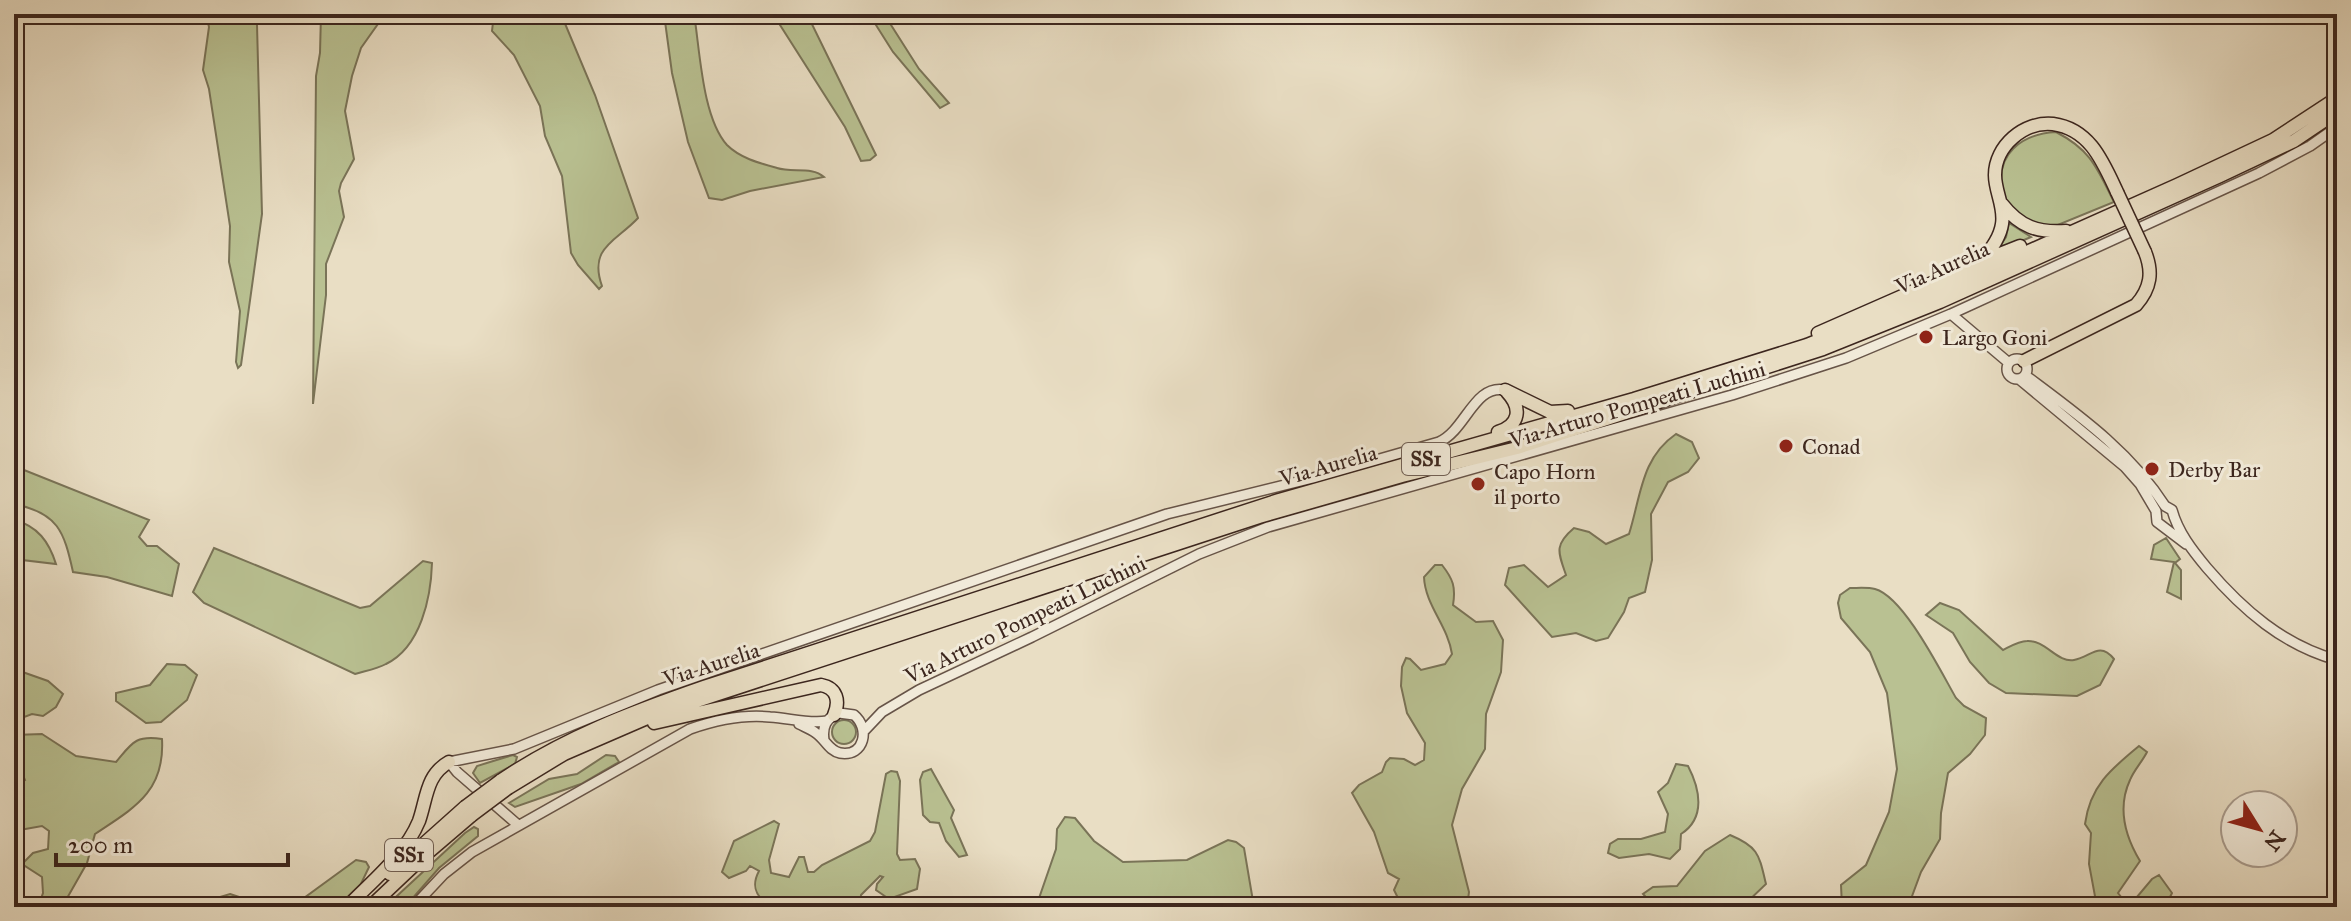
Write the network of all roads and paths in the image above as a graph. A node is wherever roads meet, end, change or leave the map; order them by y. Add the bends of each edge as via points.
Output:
1 (2337, 98) edge
2 (2337, 112) edge
3 (2337, 127) edge
4 (2001, 202) junction
5 (2073, 231) junction
6 (1982, 261) junction
7 (1951, 314) junction
8 (2024, 361) junction
9 (2009, 363) junction
10 (1722, 372) junction
11 (2022, 377) junction
12 (1505, 390) junction
13 (1634, 399) junction
14 (1446, 453) junction
15 (2160, 508) junction
16 (2169, 522) junction
17 (2337, 660) edge
18 (893, 705) junction
19 (854, 715) junction
20 (777, 717) junction
21 (830, 718) junction
22 (864, 731) junction
23 (824, 740) junction
24 (564, 754) junction
25 (449, 762) junction
26 (504, 785) junction
27 (469, 811) junction
28 (518, 825) junction
29 (347, 907) edge
30 (355, 907) edge
31 (370, 907) edge
32 (413, 907) edge

1 - 5 highway, Via Aurelia / SS1 via 2273,140
2 - 24 highway, Via Aurelia / SS1 via 2294,141 2220,176 1823,349 1517,448 1259,517 654,715
3 - 7 street, Via Arturo Pompeati Luchini via 2272,167
4 - 5 highway via 2032,229
4 - 6 highway via 2002,228
4 - 8 highway, bridge via 1995,179 2001,152 2018,134 2042,124 2068,128 2097,151 2145,252 2150,280 2136,305
5 - 6 highway
5 - 10 highway, Via Aurelia / SS1 via 1853,327
6 - 10 highway
7 - 9 street
7 - 18 street, Via Arturo Pompeati Luchini via 1758,388 1254,532 1187,559
8 - 9 street
8 - 11 street via 2028,369
9 - 11 street via 2012,378
10 - 13 highway, Via Aurelia / SS1
11 - 15 street via 2130,460
12 - 13 highway via 1555,413
12 - 14 highway via 1517,408 1512,426
12 - 25 street via 1484,393 1458,428 1439,442 1167,514 647,694 514,749
13 - 14 highway, Via Aurelia / SS1
14 - 26 highway, Via Aurelia / SS1 via 1279,500 691,691 588,731
15 - 16 street via 2172,510
15 - 16 street via 2157,522
16 - 17 street via 2251,614 2301,647
18 - 19 street, Via Arturo Pompeati Luchini
18 - 22 street, Via Arturo Pompeati Luchini
19 - 21 street via 844,712
19 - 22 street
20 - 21 street via 812,722
20 - 23 street
20 - 28 street via 727,718 690,729
21 - 23 street
21 - 24 highway via 838,704 836,695 821,685 666,720
22 - 23 street via 857,749 845,753 832,750
24 - 26 highway, Via Aurelia / SS1
25 - 28 street
25 - 29 highway via 432,778 405,845
26 - 27 highway, Via Aurelia / SS1, bridge
27 - 30 highway, Via Aurelia / SS1 via 419,846
27 - 31 highway, Via Aurelia / SS1
28 - 32 street via 456,863

